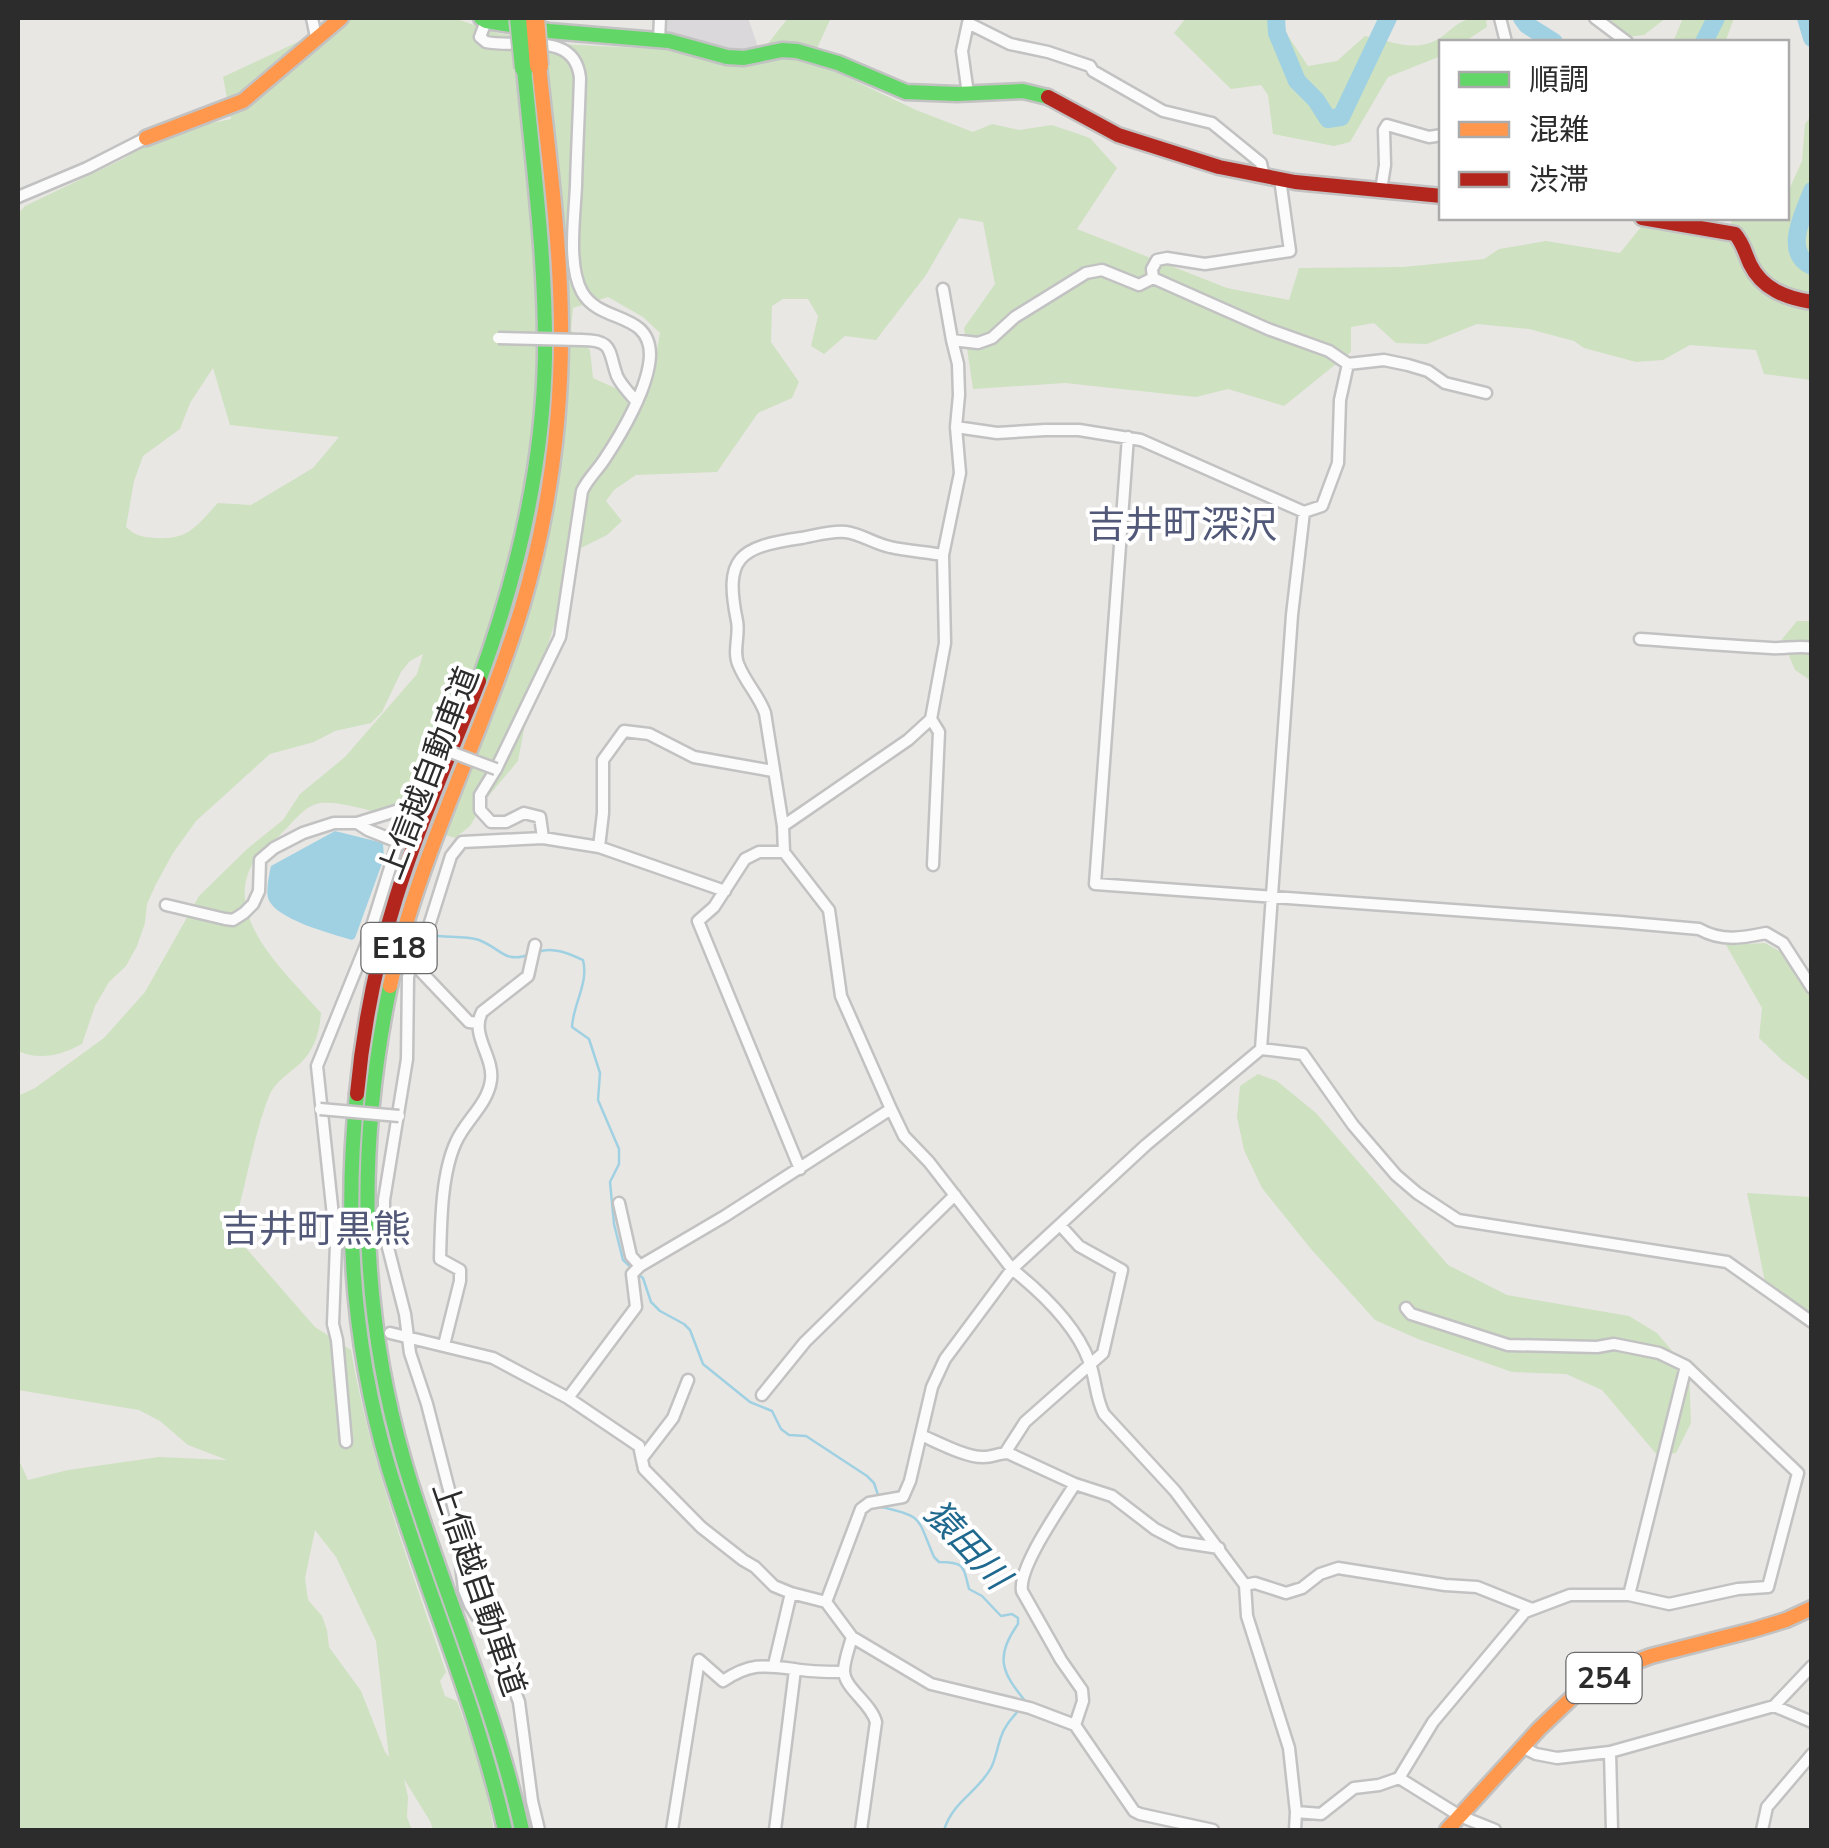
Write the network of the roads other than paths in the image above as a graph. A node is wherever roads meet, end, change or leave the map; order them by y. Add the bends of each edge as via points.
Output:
1 (312, 18) edge
2 (340, 18) edge
3 (520, 18) edge
4 (535, 18) edge
5 (660, 18) edge
6 (1595, 18) edge
7 (484, 19) edge
8 (549, 24) edge
9 (316, 38) junction
10 (659, 40) junction
11 (1624, 40) edge
12 (531, 67) junction
13 (968, 94) junction
14 (1439, 135) edge
15 (146, 138) joint
16 (1272, 178) junction
17 (1381, 190) junction
18 (1439, 196) edge
19 (18, 197) edge
20 (1654, 220) edge
21 (1153, 278) junction
22 (943, 289) dead end
23 (1812, 302) edge
24 (498, 338) dead end
25 (952, 340) junction
26 (1348, 364) junction
27 (1486, 393) dead end
28 (637, 402) junction
29 (956, 427) junction
30 (1128, 437) junction
31 (1304, 512) junction
32 (943, 555) junction
33 (1640, 638) dead end
34 (1812, 648) edge
35 (932, 718) junction
36 (496, 769) junction
37 (773, 772) junction
38 (357, 823) junction
39 (783, 826) junction
40 (543, 838) junction
41 (599, 848) junction
42 (784, 852) junction
43 (932, 865) dead end
44 (725, 891) junction
45 (1272, 898) junction
46 (166, 905) dead end
47 (535, 945) dead end
48 (412, 962) junction
49 (1812, 988) edge
50 (478, 1024) junction
51 (1261, 1049) junction
52 (320, 1110) junction
53 (891, 1110) junction
54 (399, 1116) junction
55 (800, 1169) junction
56 (955, 1195) junction
57 (619, 1203) dead end
58 (1060, 1226) junction
59 (640, 1266) junction
60 (1012, 1269) junction
61 (1406, 1308) dead end
62 (1812, 1322) edge
63 (390, 1332) dead end
64 (410, 1339) junction
65 (444, 1345) junction
66 (1091, 1364) junction
67 (1686, 1366) junction
68 (688, 1380) dead end
69 (762, 1396) dead end
70 (568, 1398) junction
71 (921, 1435) junction
72 (346, 1442) dead end
73 (1005, 1453) junction
74 (643, 1457) junction
75 (1075, 1484) junction
76 (1220, 1548) junction
77 (1246, 1585) junction
78 (791, 1593) junction
79 (1629, 1596) junction
80 (826, 1602) junction
81 (1812, 1608) edge
82 (1532, 1609) junction
83 (852, 1637) junction
84 (774, 1665) junction
85 (1812, 1666) edge
86 (795, 1670) junction
87 (844, 1672) junction
88 (1774, 1706) junction
89 (1812, 1722) edge
90 (1075, 1725) junction
91 (1522, 1747) junction
92 (1610, 1752) junction
93 (1812, 1754) edge
94 (1399, 1778) junction
95 (1296, 1812) junction
96 (1460, 1816) junction
97 (504, 1830) edge
98 (522, 1830) edge
99 (539, 1830) edge
100 (672, 1830) edge
101 (775, 1830) edge
102 (861, 1830) edge
103 (1212, 1830) edge
104 (1295, 1830) edge
105 (1447, 1830) edge
106 (1495, 1830) edge
107 (1612, 1830) edge
108 (1762, 1830) edge

1 - 9 street
2 - 9 main road
3 - 12 main road, 上信越自動車道 / E18, bridge
4 - 12 main road, 上信越自動車道 / E18, bridge
5 - 10 street
6 - 11 street
7 - 8 main road
7 - 28 street via 480,36 486,42 554,46 579,67 577,273 594,307 641,328 648,342
8 - 10 main road
9 - 15 main road via 243,101
10 - 13 main road via 730,58 794,50 906,92
12 - 97 main road, 上信越自動車道 / E18 via 545,316 533,483 502,616 382,949 359,1068 350,1196 356,1313 378,1432 483,1743
12 - 98 main road, 上信越自動車道 / E18 via 561,316 550,485 509,647 397,955 375,1068 366,1196 369,1277 390,1408
13 - 16 main road via 1044,96 1118,135
13 - 16 street via 962,52 968,23 1010,44 1090,66 1163,110 1212,123
14 - 17 street via 1387,126
15 - 19 street
16 - 17 main road
16 - 21 street via 1290,251 1204,264 1167,258 1157,260
17 - 18 main road
20 - 23 main road via 1735,234 1767,286
21 - 25 street via 1139,284 1102,270 1086,273 992,338
21 - 26 street
22 - 25 street
24 - 28 street, bridge via 597,340 613,354 618,379
25 - 29 street
26 - 27 street via 1408,364
26 - 31 street via 1338,463 1322,506
28 - 36 street via 582,491 560,637
29 - 30 street
29 - 32 street via 960,473
30 - 31 street
30 - 45 street via 1095,884
31 - 45 street
32 - 35 street via 944,643
32 - 37 street via 846,532 782,541 735,563 738,666 765,713
33 - 34 street
35 - 39 street
35 - 43 street via 939,732
36 - 38 street, bridge via 432,744 412,799
36 - 40 street via 480,795 480,810 492,822 524,813 540,818
37 - 39 street
37 - 41 street via 694,757 649,734 624,731 603,760
38 - 46 street via 334,823 266,853 253,904 233,920
38 - 52 street via 398,842 317,1066
39 - 42 street
40 - 41 street
40 - 48 street via 462,842
41 - 44 street
42 - 44 street via 745,859
42 - 53 street via 829,910 841,996
44 - 55 street via 698,922
45 - 49 street via 1699,929 1735,940 1766,933 1783,943
45 - 51 street
47 - 50 street via 528,976 482,1012
48 - 50 street
48 - 54 street
50 - 65 street via 491,1085 456,1142 443,1194 440,1259 460,1270
51 - 58 street
51 - 62 street via 1303,1054 1396,1174 1458,1220 1727,1262
52 - 54 street, bridge
52 - 72 street via 336,1244 333,1324
53 - 55 street
53 - 56 street via 904,1136
54 - 64 street via 384,1232
55 - 59 street
56 - 60 street
56 - 69 street via 805,1342
57 - 59 street via 631,1256
58 - 60 street
58 - 66 street via 1079,1246 1122,1270 1103,1353
59 - 70 street via 632,1274 636,1307
60 - 66 street via 1073,1330
60 - 71 street via 945,1359
61 - 67 street via 1508,1344 1614,1344
63 - 64 street
64 - 65 street
64 - 99 street via 456,1513 464,1590 501,1654 519,1702
65 - 70 street via 493,1358
66 - 73 street via 1024,1422
66 - 76 street via 1104,1414
67 - 79 street
67 - 79 street via 1798,1474 1768,1587 1669,1604
68 - 74 street via 673,1418
70 - 74 street via 639,1446
71 - 73 street via 971,1456
71 - 80 street via 902,1496 860,1509
73 - 75 street
74 - 78 street via 644,1470 700,1527
75 - 76 street via 1112,1496 1180,1542
75 - 90 street via 1020,1582 1082,1690
76 - 77 street
77 - 82 street via 1286,1594 1338,1568 1478,1587
77 - 95 street via 1247,1616 1290,1748
78 - 80 street
78 - 84 street
79 - 82 street via 1570,1595
80 - 83 street
81 - 91 main road, 254 via 1622,1667 1579,1692
82 - 94 street via 1433,1722
83 - 87 street
83 - 90 street via 931,1684
84 - 86 street
84 - 100 street via 742,1669 723,1681 699,1660
85 - 88 street
86 - 87 street
86 - 101 street
87 - 102 street via 876,1722
88 - 89 street
88 - 92 street
90 - 103 street via 1134,1810
91 - 92 street via 1557,1758
91 - 96 main road, 254
92 - 107 street
93 - 108 street via 1767,1807
94 - 95 street via 1354,1788 1322,1814
94 - 96 street
95 - 104 street
96 - 105 main road, 254
96 - 106 street

